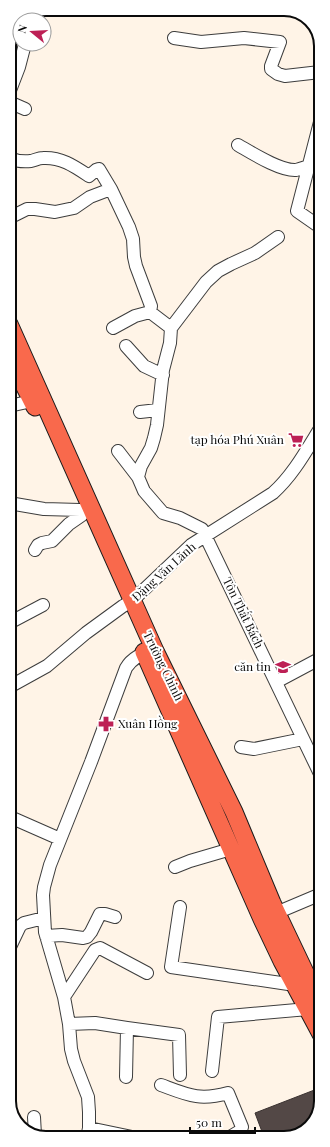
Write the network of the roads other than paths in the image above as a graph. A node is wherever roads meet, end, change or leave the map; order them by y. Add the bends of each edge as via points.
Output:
1 (174, 38) dead end
2 (23, 52) edge
3 (16, 57) edge
4 (21, 58) junction
5 (16, 73) edge
6 (314, 73) edge
7 (16, 105) edge
8 (25, 109) dead end
9 (238, 145) dead end
10 (314, 146) edge
11 (16, 161) edge
12 (309, 166) junction
13 (111, 189) junction
14 (16, 214) edge
15 (314, 223) edge
16 (278, 237) dead end
17 (150, 312) junction
18 (113, 328) dead end
19 (171, 328) junction
20 (16, 339) edge
21 (126, 346) dead end
22 (16, 369) edge
23 (163, 375) junction
24 (32, 401) junction
25 (16, 404) edge
26 (158, 410) junction
27 (140, 412) dead end
28 (314, 437) edge
29 (118, 451) dead end
30 (138, 477) junction
31 (16, 504) edge
32 (81, 512) junction
33 (206, 536) junction
34 (35, 550) dead end
35 (128, 603) junction
36 (43, 604) dead end
37 (16, 619) edge
38 (150, 652) junction
39 (314, 662) edge
40 (276, 682) junction
41 (16, 684) edge
42 (303, 739) junction
43 (241, 747) dead end
44 (314, 762) edge
45 (16, 820) edge
46 (60, 839) junction
47 (231, 849) junction
48 (175, 867) dead end
49 (314, 897) edge
50 (180, 906) dead end
51 (276, 913) junction
52 (115, 917) dead end
53 (44, 918) junction
54 (16, 934) edge
55 (46, 936) junction
56 (87, 937) junction
57 (97, 949) junction
58 (147, 973) dead end
59 (295, 984) junction
60 (64, 997) junction
61 (314, 1006) edge
62 (314, 1007) edge
63 (314, 1008) edge
64 (69, 1024) junction
65 (127, 1028) junction
66 (212, 1070) dead end
67 (180, 1075) dead end
68 (126, 1077) dead end
69 (161, 1085) dead end
70 (34, 1117) dead end
71 (35, 1129) edge
72 (88, 1131) edge
73 (240, 1131) edge

1 - 6 street via 201,42 244,38 280,42 271,69 285,76
2 - 4 street
3 - 4 street
4 - 5 street
7 - 8 street
9 - 12 street via 280,166 296,170
10 - 12 street
11 - 13 street via 42,158 61,160 89,176 99,169
12 - 15 street via 297,211
13 - 14 street via 74,208 55,212 35,208
13 - 17 street via 133,239 136,266 151,306
16 - 19 street via 255,253 218,271 206,282
17 - 18 street via 135,316
17 - 19 street
19 - 23 street
20 - 35 highway, Trường Chinh via 56,428
21 - 23 street via 144,366
22 - 24 highway, Trường Chinh
23 - 26 street
24 - 25 street
24 - 32 highway, Trường Chinh
26 - 27 street
26 - 30 street via 153,443 138,472
28 - 33 street, Đặng Văn Lãnh via 282,485 259,503
29 - 30 street
30 - 33 street via 144,491 163,513 202,529
31 - 32 street
32 - 34 street via 52,541 38,545
32 - 35 highway, Trường Chinh
33 - 35 street, Đặng Văn Lãnh via 191,546
33 - 40 street, Tôn Thất Bách
35 - 38 highway, Trường Chinh
35 - 41 street, Đặng Văn Lãnh via 86,633 47,666
36 - 37 street
38 - 46 street via 133,659 126,668
38 - 47 highway, Trường Chinh
38 - 51 highway, Trường Chinh via 234,812
39 - 40 street
40 - 42 street, Tôn Thất Bách
42 - 43 street via 254,749
42 - 44 street, Tôn Thất Bách
45 - 46 street
46 - 53 street via 44,887
47 - 48 street
47 - 59 highway, Trường Chinh
49 - 51 street
50 - 59 street via 172,967
51 - 61 highway, Trường Chinh
52 - 56 street via 100,914
53 - 54 street via 24,923
53 - 55 street
55 - 56 street
55 - 60 street
56 - 57 street
57 - 58 street via 100,948
57 - 60 street
59 - 62 highway, Trường Chinh
60 - 64 street
63 - 66 street via 218,1017
64 - 65 street via 95,1023
64 - 72 street via 74,1061 88,1097
65 - 67 street via 179,1035
65 - 68 street
69 - 73 street via 199,1097 228,1093 242,1127
70 - 71 street

